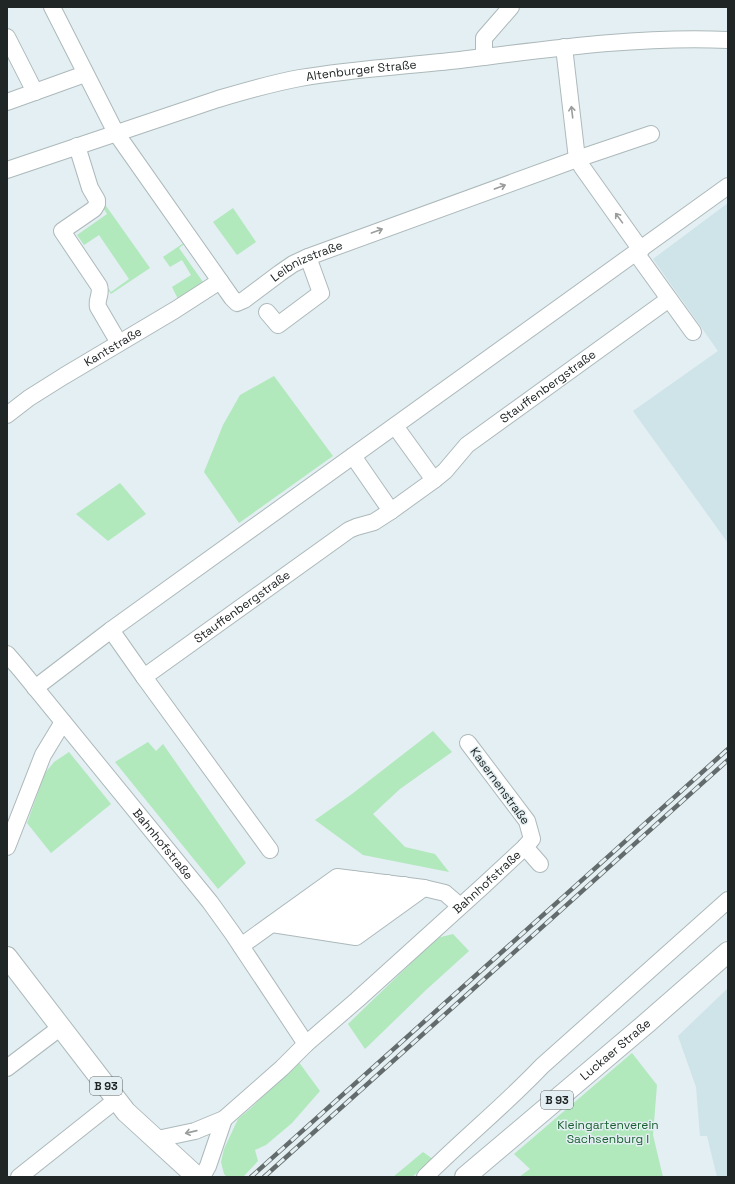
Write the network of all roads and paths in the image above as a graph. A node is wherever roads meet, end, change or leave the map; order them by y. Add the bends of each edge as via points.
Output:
1 (52, 7) edge
2 (511, 7) edge
3 (7, 37) edge
4 (728, 40) edge
5 (564, 47) junction
6 (484, 57) junction
7 (85, 74) junction
8 (35, 92) junction
9 (7, 102) edge
10 (116, 133) junction
11 (651, 134) dead end
12 (77, 146) junction
13 (577, 159) junction
14 (7, 170) edge
15 (728, 186) edge
16 (638, 251) junction
17 (308, 257) junction
18 (220, 281) junction
19 (669, 299) junction
20 (267, 312) dead end
21 (693, 332) dead end
22 (119, 343) junction
23 (7, 415) edge
24 (395, 426) junction
25 (353, 456) junction
26 (434, 480) junction
27 (391, 511) junction
28 (111, 630) junction
29 (7, 654) edge
30 (144, 676) junction
31 (35, 688) junction
32 (63, 722) junction
33 (468, 743) dead end
34 (530, 830) joint
35 (7, 847) edge
36 (525, 847) junction
37 (270, 850) dead end
38 (540, 864) dead end
39 (370, 881) junction
40 (387, 883) junction
41 (404, 885) junction
42 (424, 888) junction
43 (728, 900) edge
44 (460, 906) junction
45 (280, 925) junction
46 (304, 929) junction
47 (321, 931) junction
48 (337, 934) junction
49 (241, 946) junction
50 (728, 952) edge
51 (7, 957) edge
52 (61, 1027) junction
53 (306, 1044) junction
54 (7, 1068) edge
55 (116, 1100) junction
56 (224, 1119) junction
57 (157, 1141) junction
58 (19, 1177) edge
59 (197, 1177) edge
60 (202, 1177) edge
61 (426, 1177) edge
62 (465, 1177) edge

1 - 7 street, Leibnizstraße
2 - 6 street via 484,38
3 - 8 street
4 - 5 street, Altenburger Straße via 657,40
5 - 6 street, Altenburger Straße
13 -> 5 street
6 - 10 street, Altenburger Straße via 299,78 243,91
7 - 8 street
7 - 10 street, Leibnizstraße
8 - 9 street
10 - 12 street, Altenburger Straße
10 - 18 street, Leibnizstraße
11 - 13 street, Leibnizstraße
12 - 14 street, Altenburger Straße
12 - 22 street via 97,204 94,209 62,231 99,286 98,307
16 -> 13 street
17 -> 13 street, Leibnizstraße
15 - 16 street
16 - 19 street
16 - 24 street
17 - 18 street, Leibnizstraße via 293,264 237,303
17 - 20 street via 321,293 278,326
18 - 22 street, Kantstraße
19 - 21 street
19 - 26 street, Stauffenbergstraße via 467,444 445,471
22 - 23 street, Kantstraße via 35,394
24 - 25 street
24 - 26 street
25 - 27 street
25 - 28 street
26 - 27 street, Stauffenbergstraße
27 - 30 street, Stauffenbergstraße via 374,522 356,527 337,538
28 - 30 street
28 - 31 street
29 - 31 street, Bahnhofstraße
30 - 37 street
31 - 32 street, Bahnhofstraße
32 - 35 street via 43,755
32 - 49 street, Bahnhofstraße via 206,897
33 - 34 street, Kasernenstraße via 527,822
34 - 36 street, Bahnhofstraße via 532,839
36 - 38 street, Bahnhofstraße
36 - 44 street, Bahnhofstraße
39 - 40 street
39 - 45 street via 353,879
39 - 46 street
40 - 41 street
40 - 47 street
41 - 42 street
41 - 48 street
42 - 44 street via 445,893
42 - 48 street via 356,937
43 - 61 street via 542,1066 519,1091 450,1152
44 - 53 street, Bahnhofstraße
45 - 46 street
45 - 49 street
46 - 47 street
47 - 48 street
49 - 53 street, Bahnhofstraße
50 - 62 main road, Luckaer Straße / B 93
51 - 52 main road, B 93
52 - 54 street
52 - 55 main road, B 93
53 - 56 street, Bahnhofstraße
55 - 57 main road, B 93
55 - 58 street
56 -> 57 street, Bahnhofstraße via 195,1131
56 - 60 street, Bahnhofstraße
57 - 59 main road, B 93

